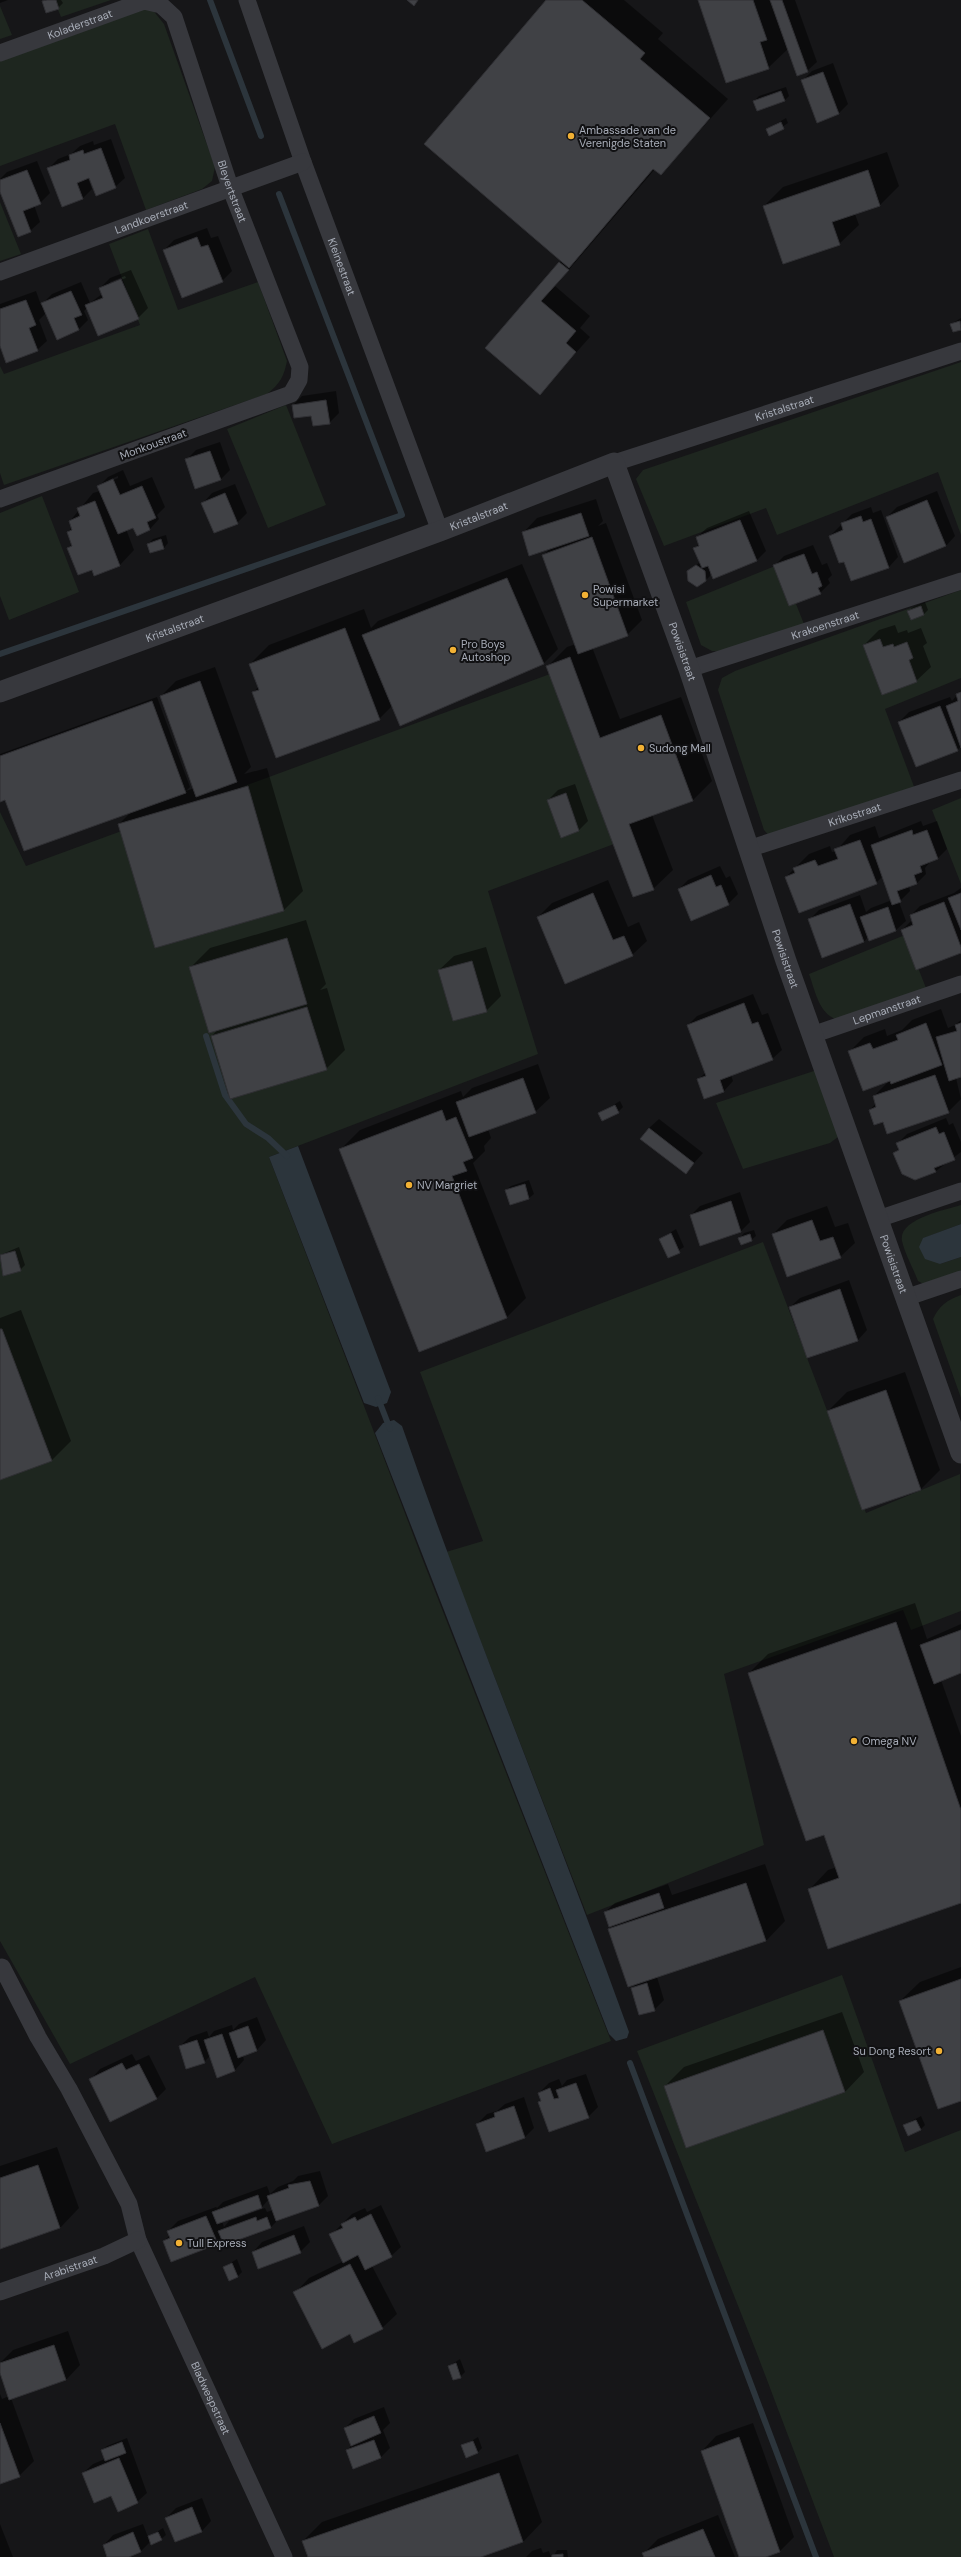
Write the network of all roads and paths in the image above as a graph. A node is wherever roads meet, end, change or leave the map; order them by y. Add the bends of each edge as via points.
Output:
1 (247, 0) edge
2 (160, 5) joint
3 (0, 53) edge
4 (303, 162) junction
5 (230, 187) junction
6 (0, 272) edge
7 (961, 350) edge
8 (299, 380) joint
9 (614, 463) junction
10 (0, 499) edge
11 (440, 531) junction
12 (961, 581) edge
13 (689, 669) junction
14 (0, 692) edge
15 (961, 780) edge
16 (748, 849) junction
17 (961, 984) edge
18 (812, 1035) junction
19 (961, 1191) edge
20 (878, 1219) junction
21 (961, 1279) edge
22 (905, 1298) junction
23 (961, 1453) edge
24 (2, 1967) dead end
25 (138, 2240) junction
26 (0, 2292) edge
27 (284, 2557) edge

1 - 4 street, Kleinestraat
2 - 3 street, Koladerstraat via 144,1
2 - 5 street, Bleyertstraat via 174,17
4 - 5 street, Landkoerstraat
4 - 11 street, Kleinestraat
5 - 6 street, Landkoerstraat
5 - 8 street, Bleyertstraat via 300,367
7 - 9 street, Kristalstraat
8 - 10 street, Monkoustraat via 291,394
9 - 11 street, Kristalstraat
9 - 13 street, Powisistraat
11 - 14 street, Kristalstraat
12 - 13 street, Krakoenstraat
13 - 16 street, Powisistraat
15 - 16 street, Krikostraat
16 - 18 street, Powisistraat
17 - 18 street, Lepmanstraat
18 - 20 street, Powisistraat
19 - 20 street
20 - 22 street, Powisistraat
21 - 22 street
22 - 23 street, Powisistraat
24 - 25 street, Bladwespstraat via 128,2204
25 - 26 street, Arabistraat via 104,2256
25 - 27 street, Bladwespstraat

